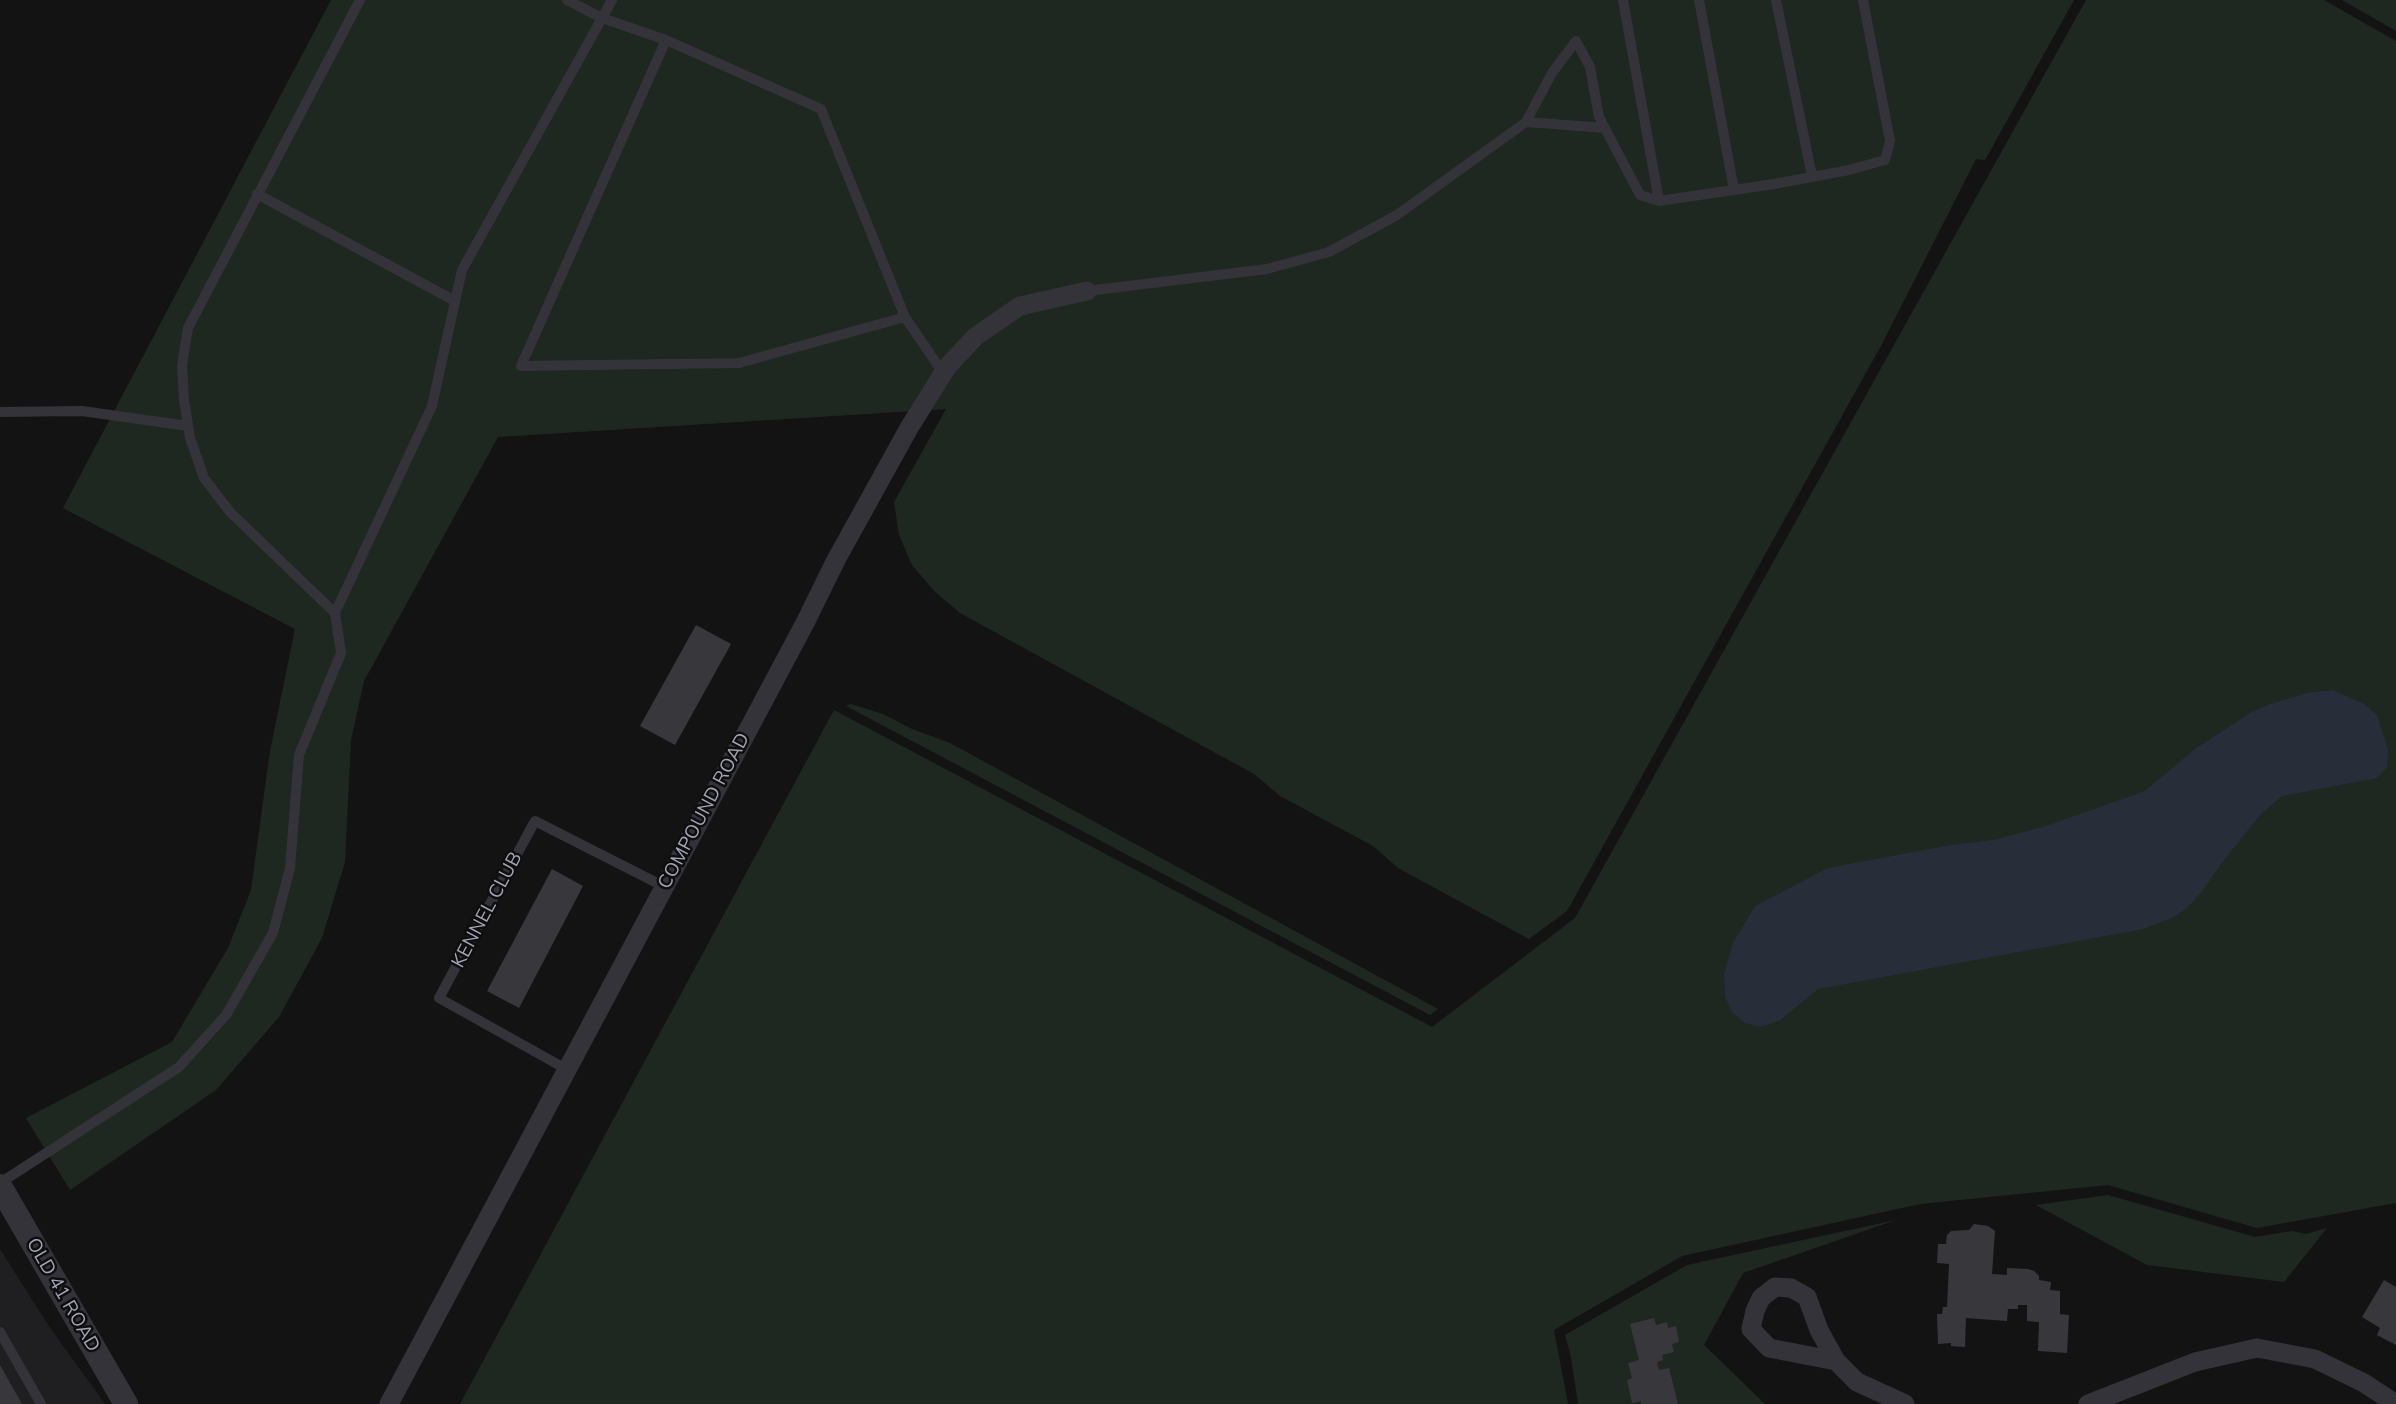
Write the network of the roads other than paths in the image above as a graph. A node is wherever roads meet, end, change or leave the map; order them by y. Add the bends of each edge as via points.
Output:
1 (360, 0) edge
2 (567, 0) edge
3 (612, 0) edge
4 (1623, 0) edge
5 (1699, 0) edge
6 (1776, 0) edge
7 (1863, 0) edge
8 (602, 18) junction
9 (666, 40) junction
10 (1526, 122) junction
11 (1605, 128) junction
12 (1812, 176) junction
13 (1734, 190) junction
14 (257, 194) junction
15 (1658, 201) junction
16 (1087, 291) joint
17 (455, 301) junction
18 (905, 317) junction
19 (943, 373) junction
20 (0, 412) edge
21 (188, 426) junction
22 (335, 613) junction
23 (663, 886) junction
24 (566, 1069) junction
25 (0, 1184) edge
26 (0, 1332) edge
27 (1836, 1361) junction
28 (41, 1404) edge
29 (126, 1404) edge
30 (389, 1404) edge
31 (1905, 1404) edge
32 (2088, 1404) edge
33 (2396, 1404) edge

1 - 14 lane
2 - 8 lane
3 - 8 lane
4 - 15 lane
5 - 13 lane
6 - 12 lane
7 - 12 lane via 1890,141 1885,160
8 - 9 lane
8 - 17 lane via 462,270
9 - 18 lane via 821,109
9 - 18 lane via 521,366 739,363
10 - 11 lane
10 - 11 lane via 1576,41 1590,67
10 - 16 lane via 1396,215 1329,252 1266,269
11 - 15 lane via 1640,195
12 - 13 lane
13 - 15 lane
14 - 17 lane
14 - 21 lane via 188,328 182,365
16 - 19 street, COMPOUND ROAD via 1020,306 976,336
17 - 22 lane via 432,405
18 - 19 lane
19 - 23 street, COMPOUND ROAD via 836,560
20 - 21 lane via 82,411
21 - 22 lane via 204,478 230,512
22 - 25 lane via 341,653 299,755 290,868 273,933 251,975 226,1015 179,1067
23 - 24 street, COMPOUND ROAD
23 - 24 lane, KENNEL CLUB via 535,821 439,998
24 - 30 street, COMPOUND ROAD
25 - 29 street, OLD 41 ROAD
26 - 28 lane
27 - 27 street via 1807,1297 1791,1288 1775,1287 1762,1298 1751,1328 1769,1348
27 - 31 street via 1857,1382
32 - 33 street via 2195,1362 2257,1348 2315,1359

